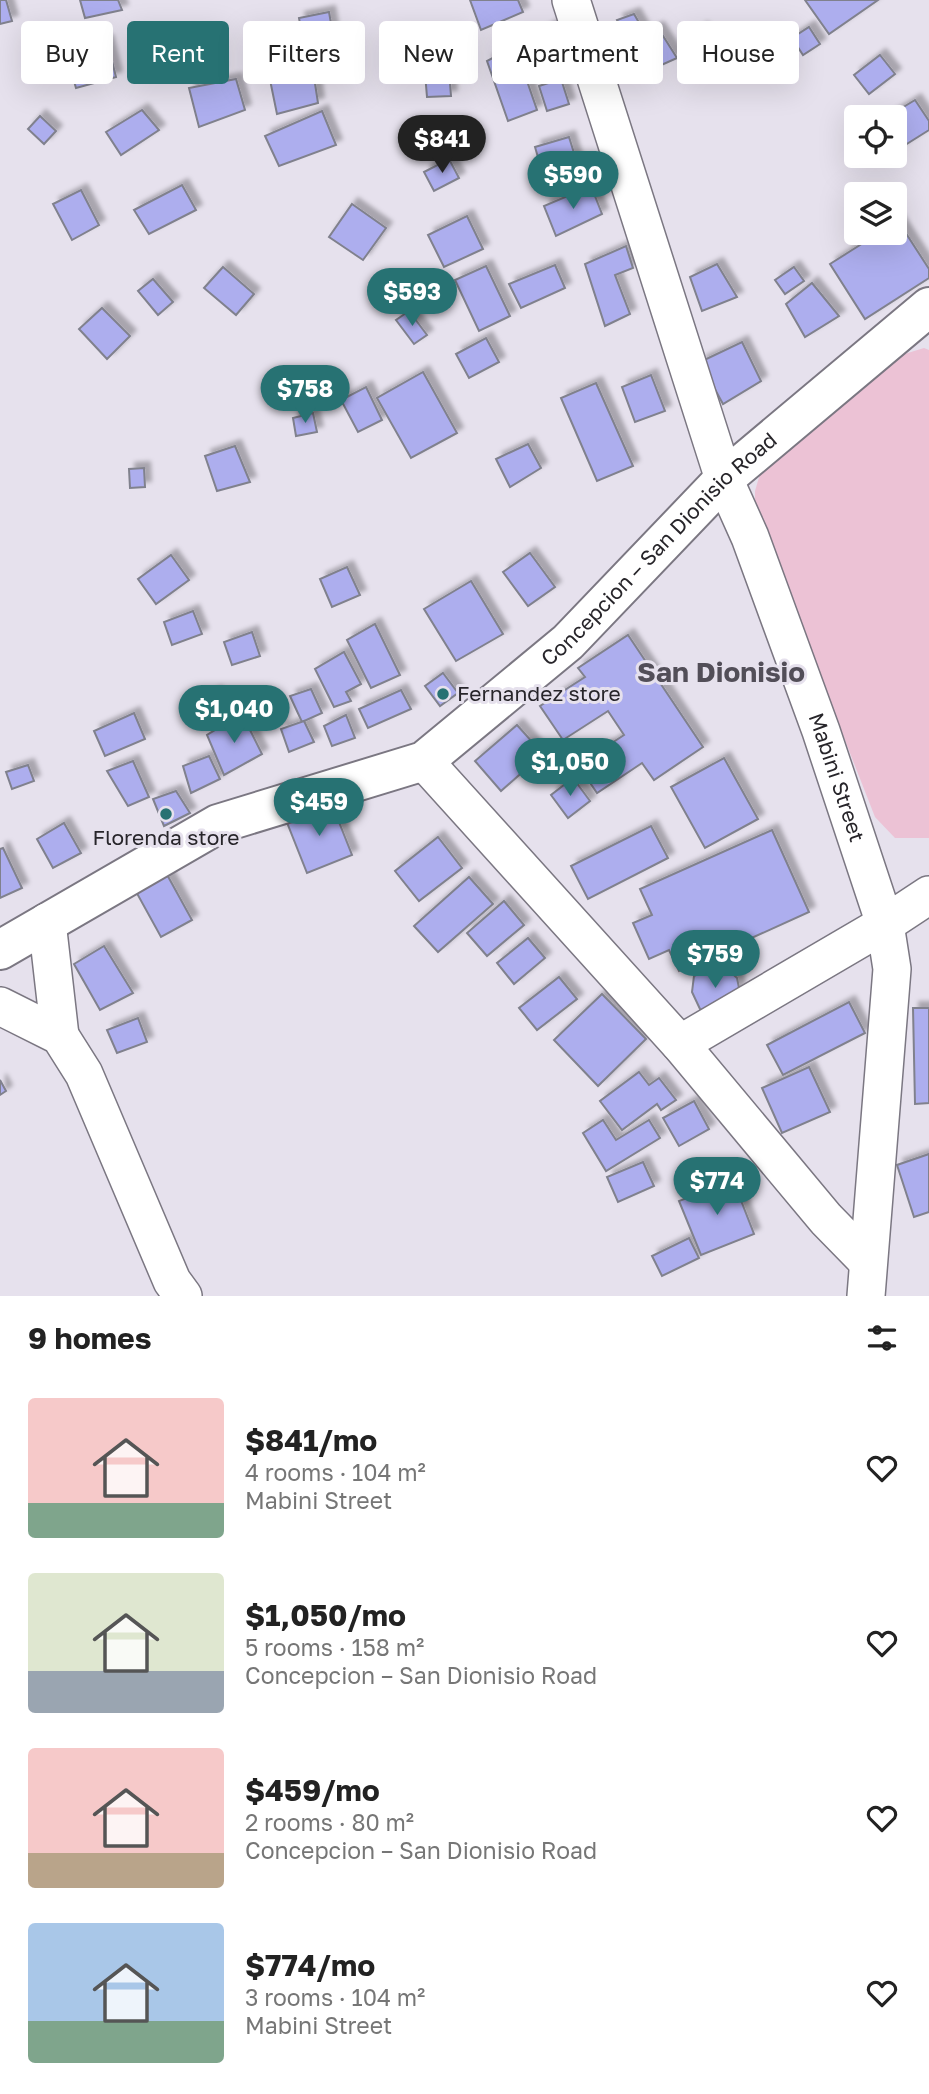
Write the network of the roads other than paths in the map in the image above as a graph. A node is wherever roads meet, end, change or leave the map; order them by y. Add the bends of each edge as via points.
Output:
1 (571, 0) edge
2 (926, 316) edge
3 (724, 479) junction
4 (424, 761) junction
5 (929, 895) edge
6 (47, 922) junction
7 (885, 924) junction
8 (0, 950) edge
9 (0, 1006) edge
10 (60, 1037) junction
11 (680, 1044) junction
12 (867, 1279) edge
13 (183, 1296) edge

1 - 3 street, Mabini Street
2 - 3 main road, Concepcion – San Dionisio Road
3 - 4 main road, Concepcion – San Dionisio Road via 568,642
3 - 7 street, Mabini Street via 812,705
4 - 6 main road, Concepcion – San Dionisio Road via 218,824
4 - 11 street
5 - 7 street
6 - 8 main road, Concepcion – San Dionisio Road
6 - 10 street
7 - 11 street
7 - 12 street, Mabini Street via 892,969
9 - 10 street
10 - 13 street via 84,1074 172,1281
11 - 12 street via 826,1219

